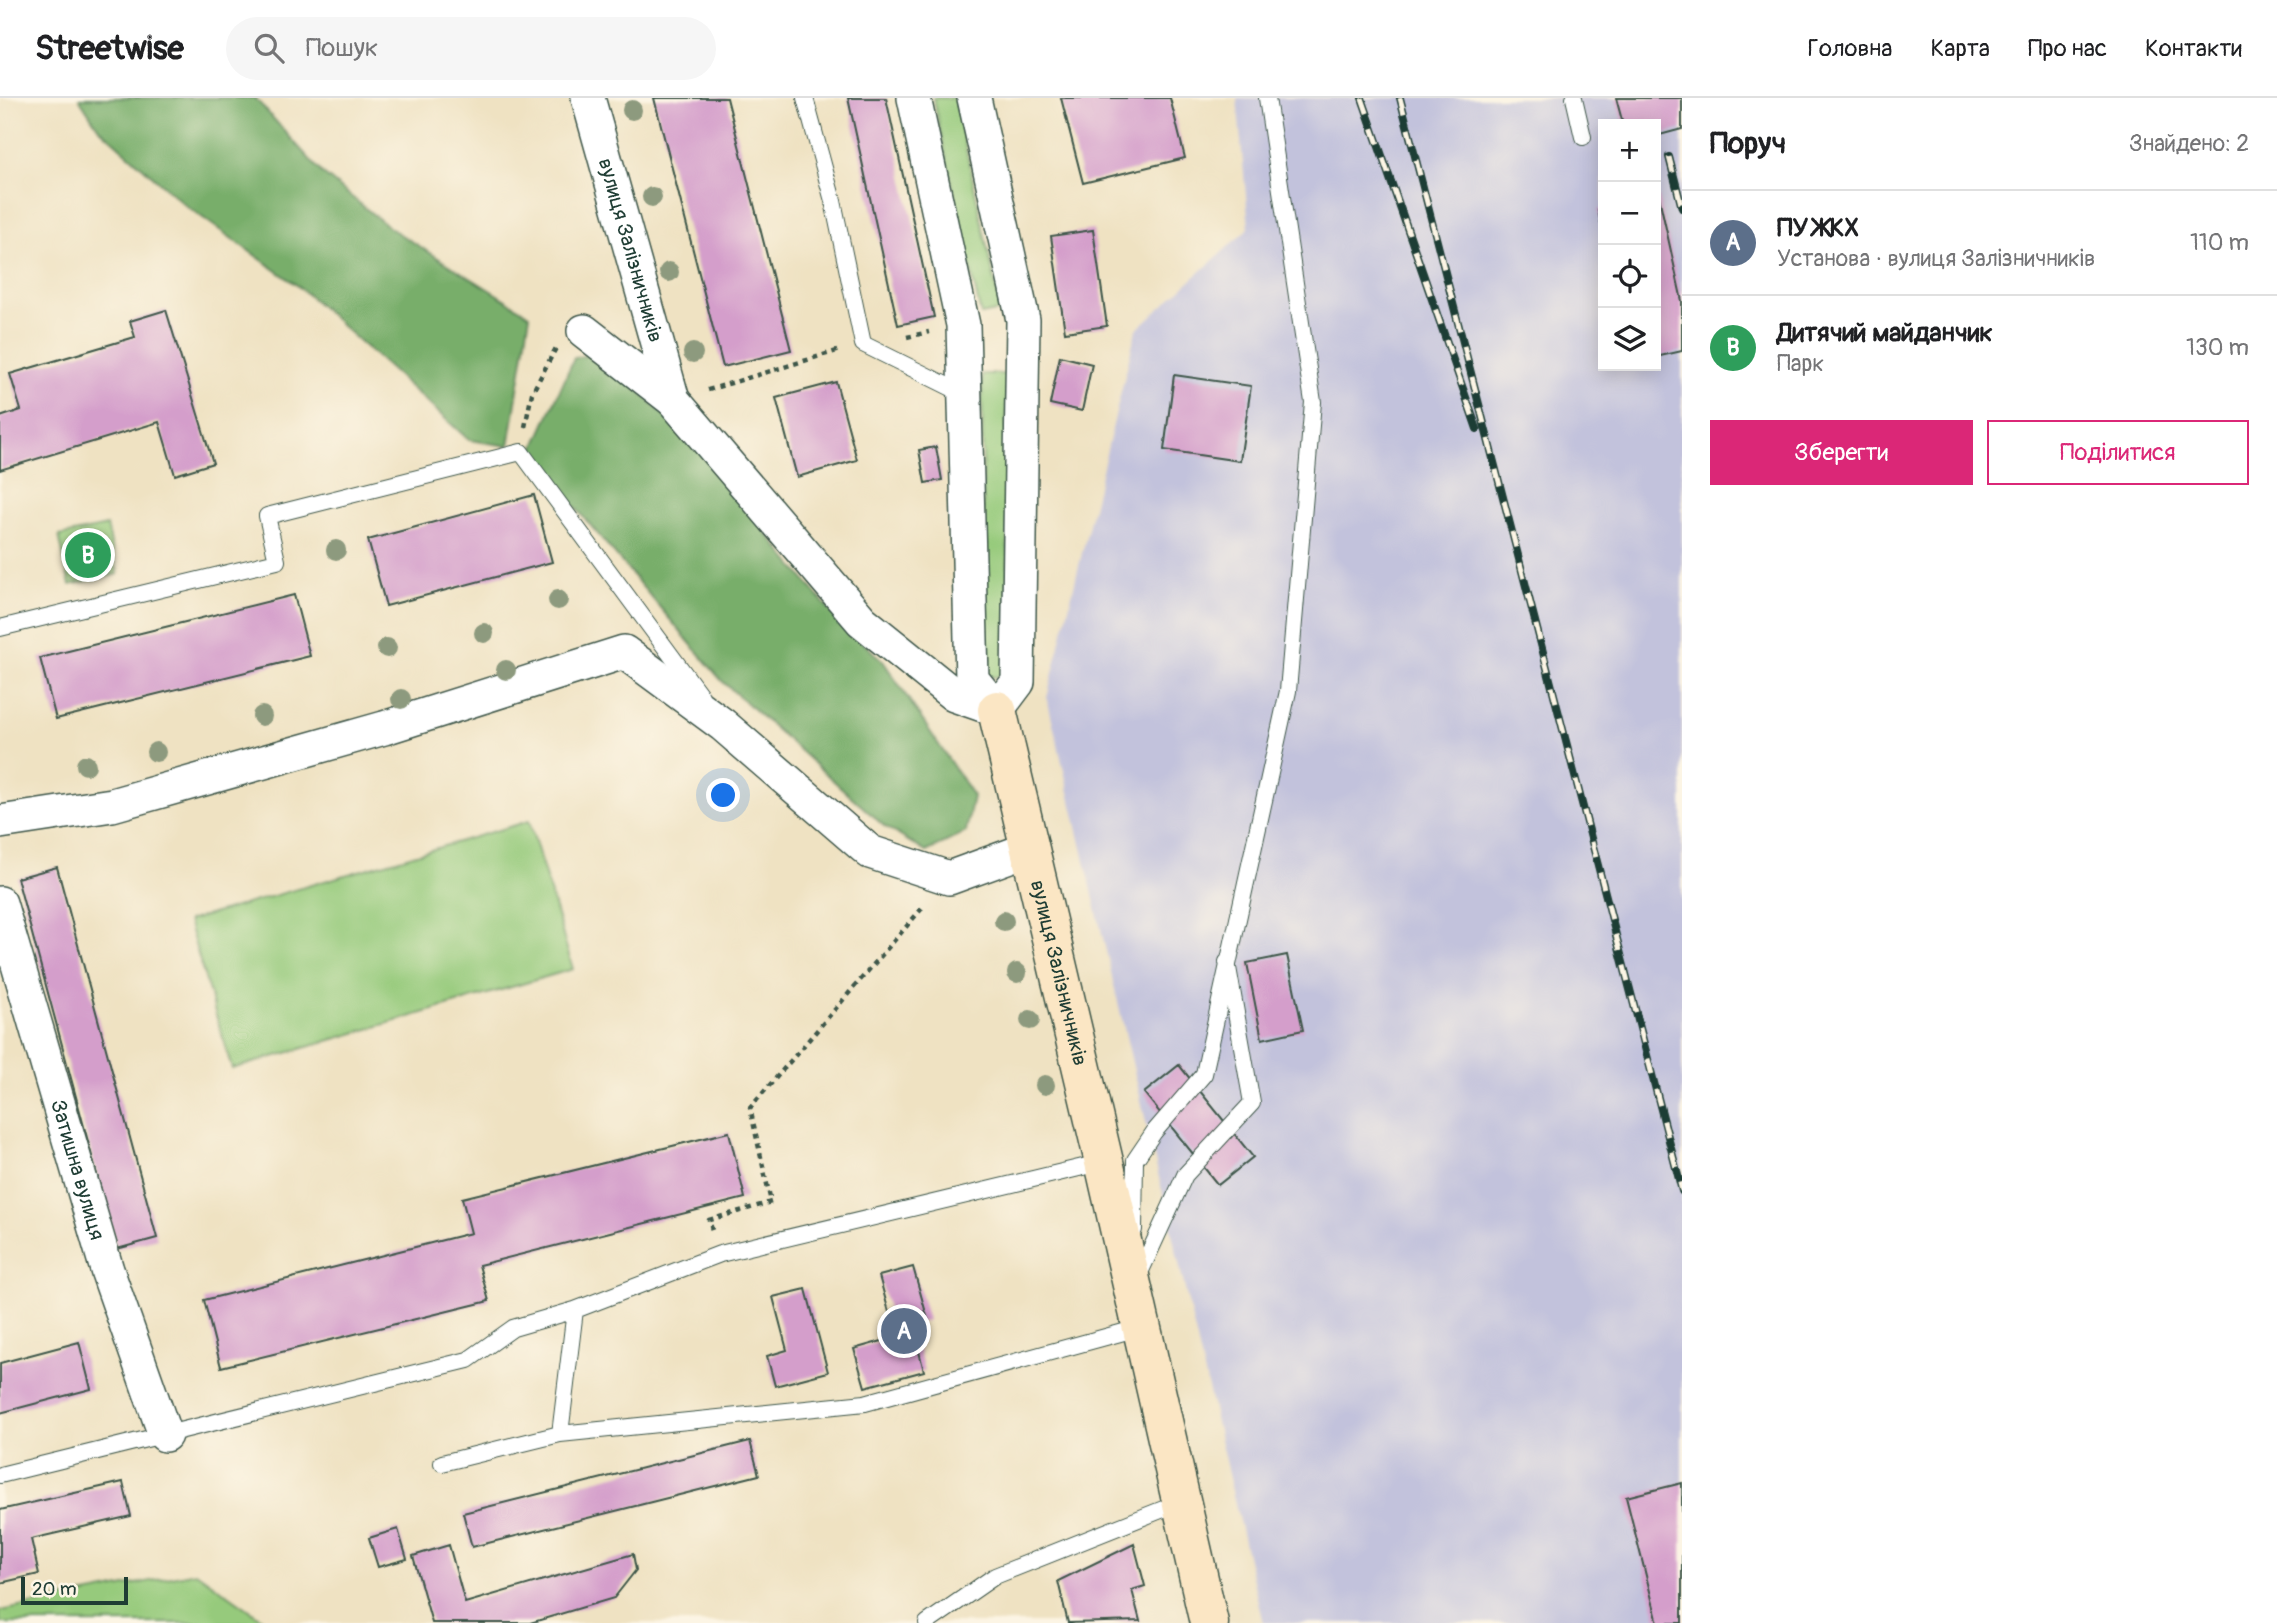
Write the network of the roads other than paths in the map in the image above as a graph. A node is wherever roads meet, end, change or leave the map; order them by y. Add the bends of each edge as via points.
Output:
1 (588, 98) edge
2 (805, 98) edge
3 (914, 98) edge
4 (974, 98) edge
5 (1267, 98) edge
6 (1574, 98) edge
7 (1583, 136) dead end
8 (584, 331) road end
9 (966, 394) junction
10 (673, 400) junction
11 (0, 628) edge
12 (997, 710) junction
13 (723, 725) junction
14 (0, 822) edge
15 (1031, 848) junction
16 (0, 903) edge
17 (1227, 962) junction
18 (1104, 1162) junction
19 (1133, 1287) junction
20 (575, 1310) junction
21 (1142, 1327) junction
22 (165, 1434) junction
23 (560, 1434) junction
24 (442, 1463) dead end
25 (0, 1475) edge
26 (1181, 1502) junction
27 (927, 1623) edge
28 (1209, 1623) edge

1 - 10 street, вулиця Залізничників
2 - 9 lane via 833,201 863,344
3 - 9 street via 963,325
4 - 12 street via 1023,320 1018,682
5 - 17 lane via 1313,402 1288,691
6 - 7 lane
8 - 10 street
9 - 12 street via 972,679
10 - 12 street via 862,621 954,695
11 - 13 lane via 277,561 267,516 521,452
12 - 15 street, вулиця Залізничників
13 - 14 street via 624,652 384,728 125,802
13 - 15 street via 870,852 948,878
15 - 18 street, вулиця Залізничників
16 - 22 street, Затишна вулиця via 107,1270
17 - 19 lane via 1204,1074 1135,1160
17 - 19 lane via 1252,1103 1185,1175
18 - 19 street, вулиця Залізничників
18 - 20 lane via 720,1254
19 - 21 street, вулиця Залізничників
20 - 22 lane via 513,1328 468,1360
20 - 23 lane
21 - 23 lane via 865,1403
21 - 26 street, вулиця Залізничників
22 - 25 lane
23 - 24 lane
26 - 27 lane via 995,1576
26 - 28 street, вулиця Залізничників

